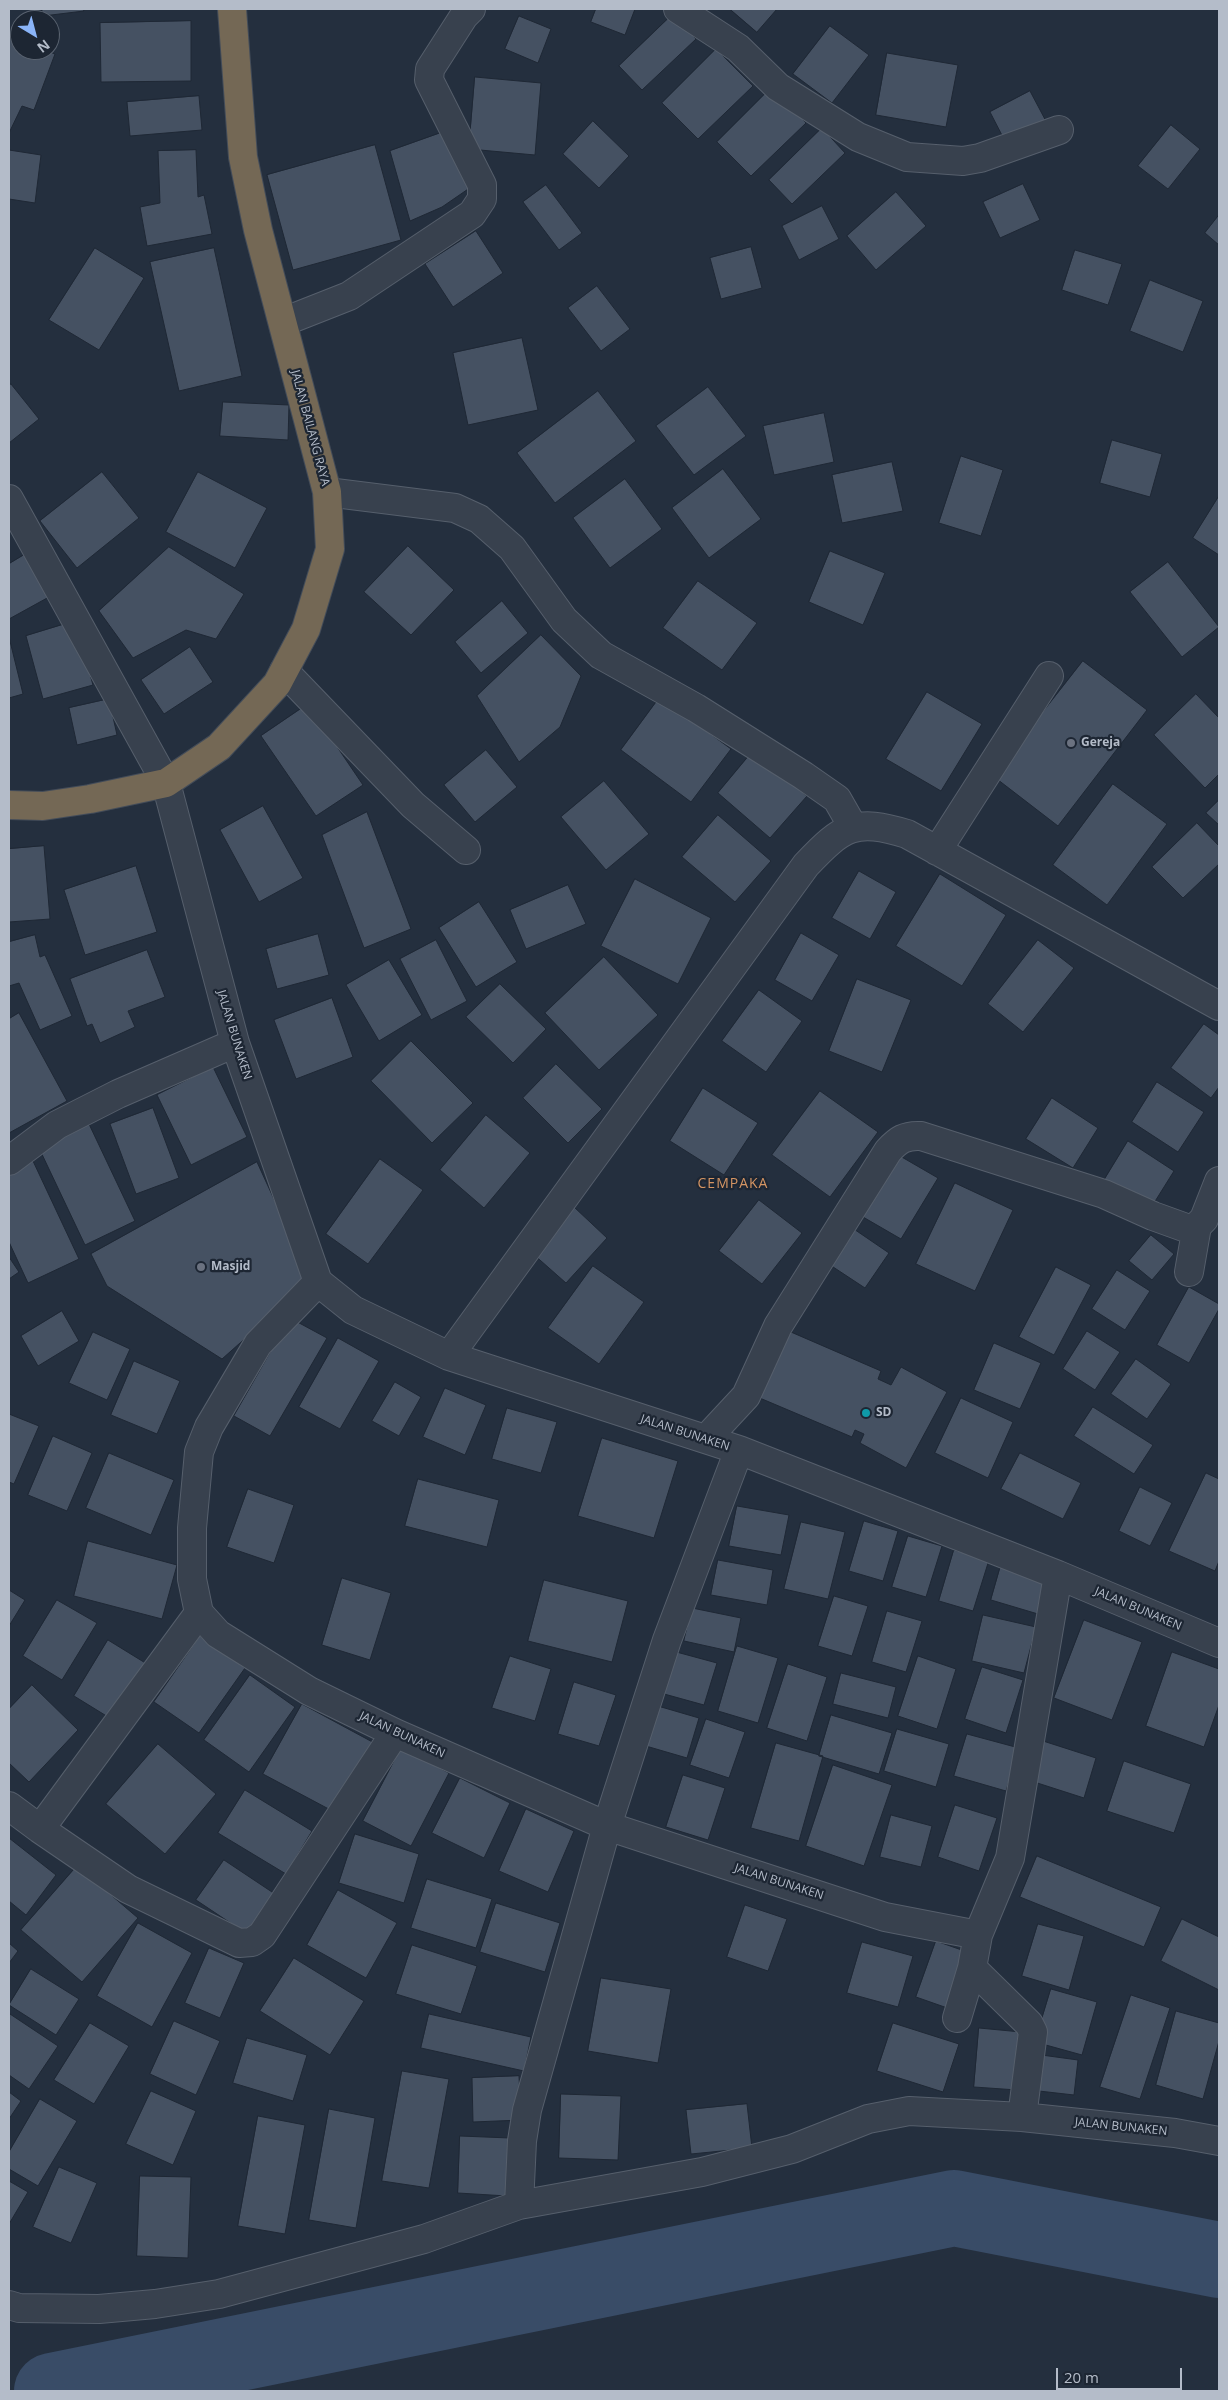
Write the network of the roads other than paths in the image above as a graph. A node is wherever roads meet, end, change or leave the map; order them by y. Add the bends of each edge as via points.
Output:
1 (232, 9) edge
2 (471, 9) edge
3 (678, 9) edge
4 (1059, 130) dead end
5 (283, 322) junction
6 (327, 492) junction
7 (9, 499) edge
8 (284, 671) junction
9 (1049, 676) dead end
10 (166, 783) junction
11 (9, 806) edge
12 (853, 827) junction
13 (466, 850) dead end
14 (936, 851) junction
15 (1219, 1006) edge
16 (235, 1043) junction
17 (9, 1161) edge
18 (1219, 1181) edge
19 (1197, 1226) junction
20 (1189, 1272) dead end
21 (318, 1282) junction
22 (449, 1356) junction
23 (706, 1439) junction
24 (739, 1450) junction
25 (1058, 1575) junction
26 (199, 1613) junction
27 (1219, 1643) edge
28 (395, 1733) junction
29 (9, 1806) edge
30 (608, 1826) junction
31 (40, 1829) junction
32 (978, 1934) junction
33 (972, 1968) junction
34 (957, 2018) dead end
35 (1022, 2118) junction
36 (1219, 2141) edge
37 (519, 2205) junction
38 (9, 2305) edge

1 - 5 highway, JALAN BAILANG RAYA via 243,157 258,230
2 - 5 street via 430,69 429,80 482,185 482,199 472,214 349,296
3 - 4 street via 738,48 778,87 858,137 907,157 963,161 980,158
5 - 6 highway, JALAN BAILANG RAYA
6 - 8 highway, JALAN BAILANG RAYA via 330,549 306,629
6 - 12 street via 455,508 479,519 512,548 564,620 601,655 696,708 804,776 837,799
7 - 10 street, JALAN BUNAKEN
8 - 10 highway, JALAN BAILANG RAYA via 277,684 219,747
8 - 13 street via 413,805
9 - 14 street
10 - 11 highway, JALAN BAILANG RAYA via 43,806
10 - 16 street, JALAN BUNAKEN
12 - 14 street via 868,825 908,834
12 - 22 street via 827,844 806,865
14 - 15 street
16 - 17 street via 109,1098 57,1125
16 - 21 street, JALAN BUNAKEN
18 - 19 street via 1204,1219
19 - 20 street
19 - 23 street via 1189,1229 1104,1194 921,1136 899,1139 888,1151 778,1326 746,1396
21 - 22 street, JALAN BUNAKEN via 353,1310
21 - 26 street via 258,1344 214,1418 199,1452 192,1528 192,1579
22 - 23 street, JALAN BUNAKEN
23 - 24 street, JALAN BUNAKEN
24 - 25 street, JALAN BUNAKEN
24 - 30 street via 667,1640
25 - 27 street, JALAN BUNAKEN
25 - 32 street via 1010,1858
26 - 28 street, JALAN BUNAKEN via 218,1634 310,1691
26 - 31 street
28 - 30 street, JALAN BUNAKEN
28 - 31 street via 262,1935 252,1942 239,1943 128,1889
29 - 31 street
30 - 32 street, JALAN BUNAKEN via 885,1917
30 - 37 street via 527,2110
32 - 33 street
33 - 34 street
33 - 35 street via 1029,2024 1033,2032
35 - 36 street, JALAN BUNAKEN via 1176,2132
35 - 37 street, JALAN BUNAKEN via 909,2111 868,2119 792,2149 702,2172
37 - 38 street, JALAN BUNAKEN via 424,2239 219,2294 99,2309 19,2308

